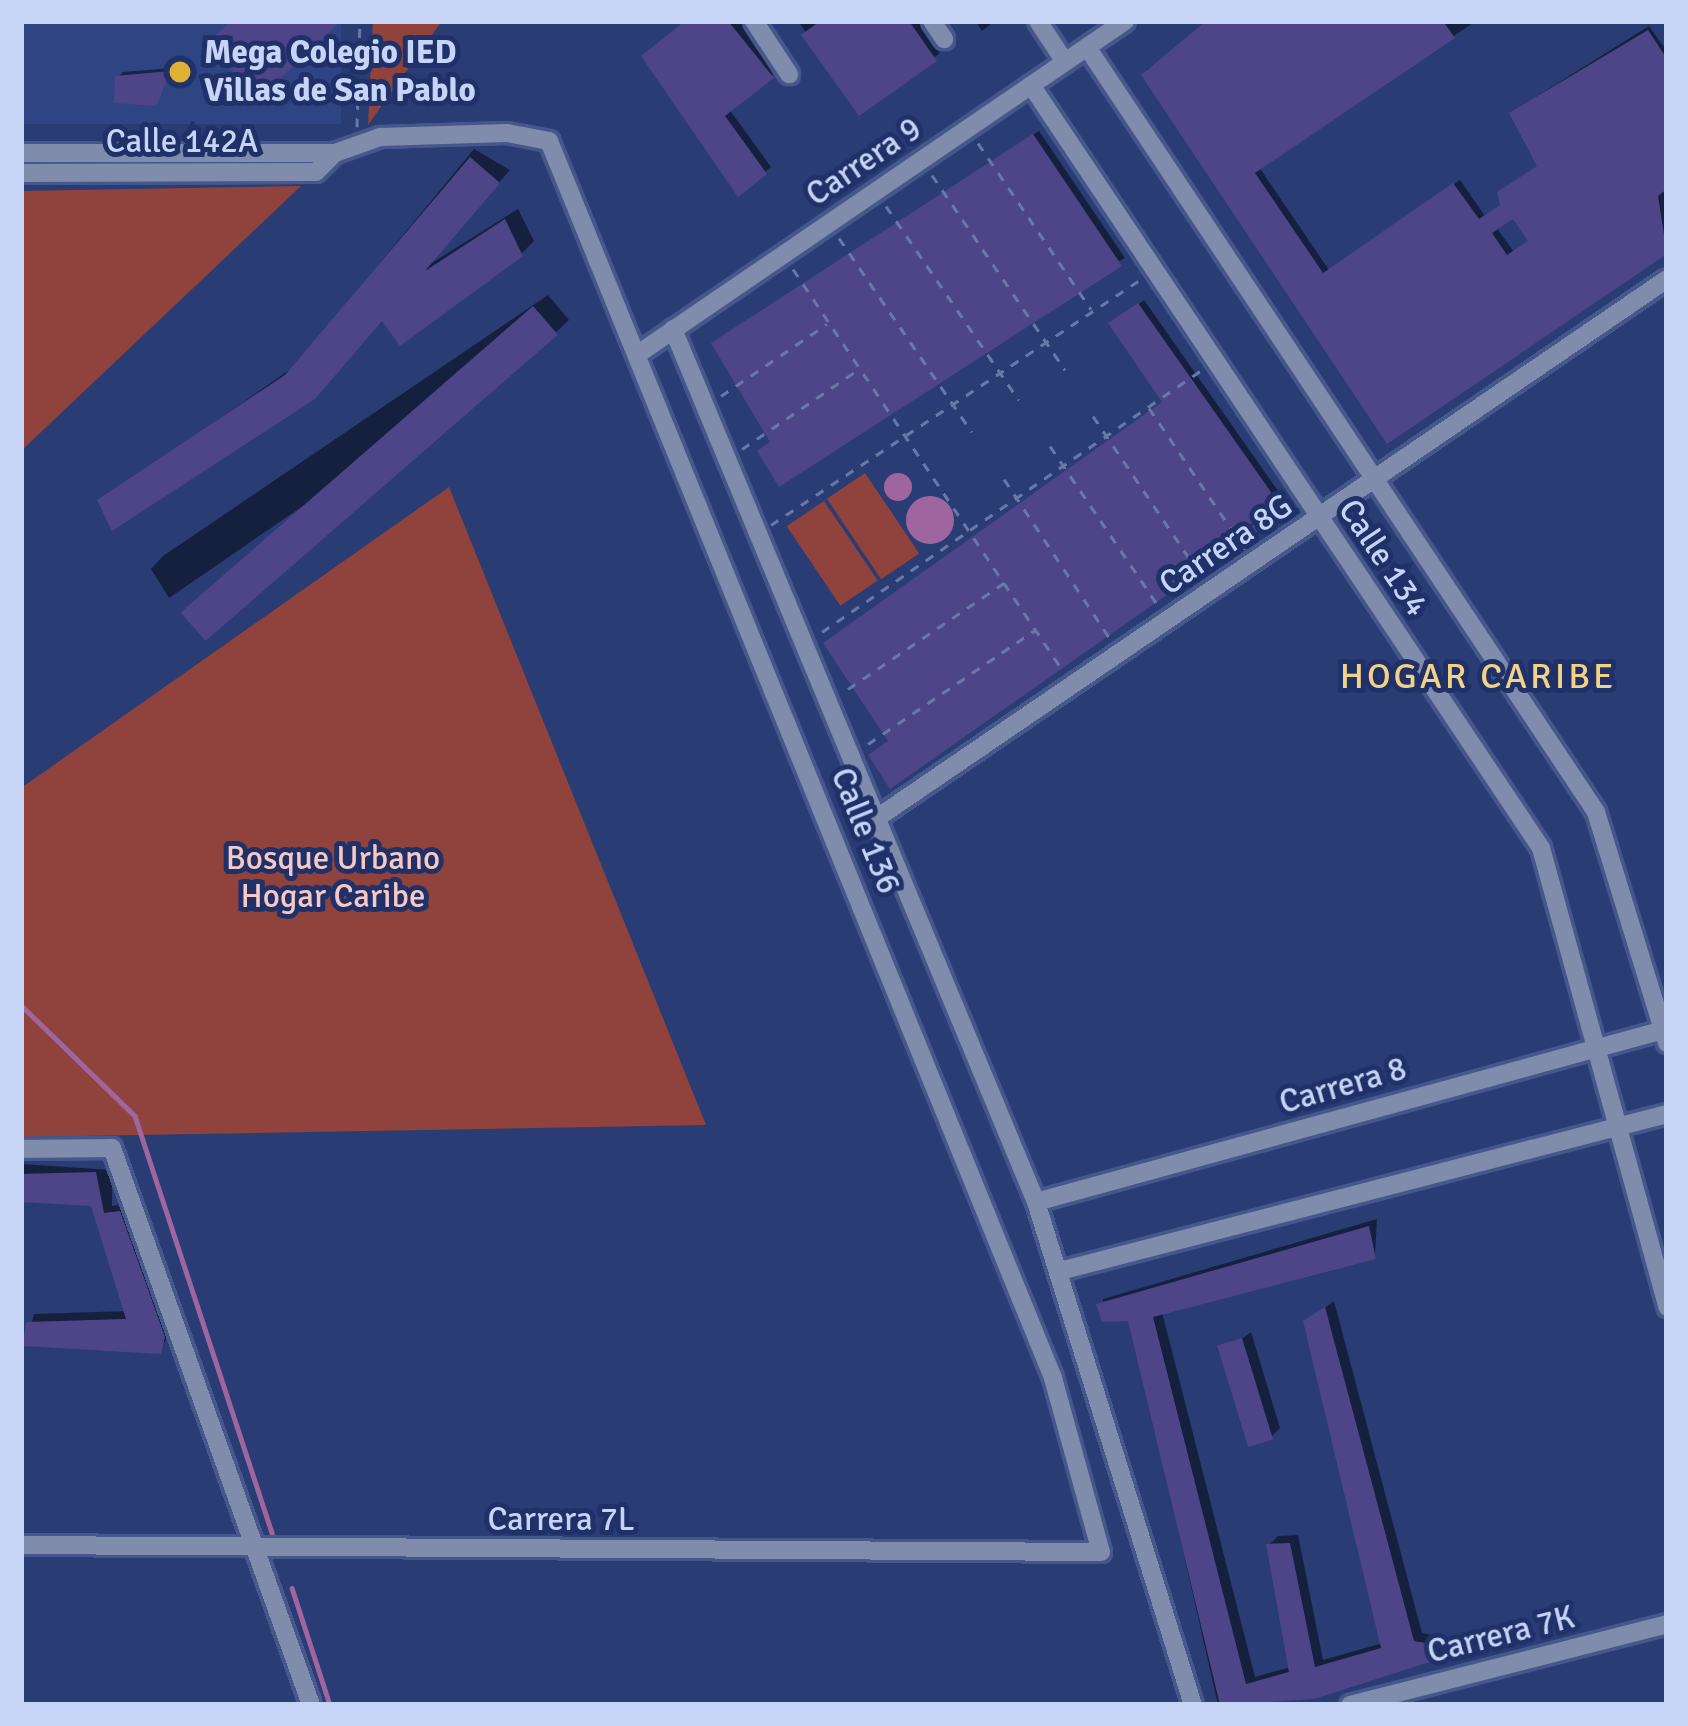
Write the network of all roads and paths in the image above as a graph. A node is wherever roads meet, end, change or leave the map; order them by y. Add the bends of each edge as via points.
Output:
1 (360, 21) edge
2 (754, 21) edge
3 (932, 21) edge
4 (1038, 21) edge
5 (1125, 21) edge
6 (944, 39) dead end
7 (1087, 47) junction
8 (1065, 62) junction
9 (789, 74) dead end
10 (1031, 85) junction
11 (977, 142) dead end
12 (21, 153) edge
13 (335, 153) junction
14 (21, 173) edge
15 (931, 173) dead end
16 (885, 204) dead end
17 (838, 236) dead end
18 (792, 268) dead end
19 (1667, 279) edge
20 (1141, 280) dead end
21 (1093, 312) junction
22 (829, 323) junction
23 (673, 329) junction
24 (1046, 344) junction
25 (638, 354) junction
26 (860, 369) junction
27 (1065, 370) dead end
28 (1204, 370) dead end
29 (1000, 374) junction
30 (719, 398) dead end
31 (1019, 400) dead end
32 (953, 406) junction
33 (1148, 406) junction
34 (1093, 416) dead end
35 (972, 432) dead end
36 (1107, 435) junction
37 (906, 437) junction
38 (1050, 446) dead end
39 (740, 451) dead end
40 (1063, 465) junction
41 (1004, 478) dead end
42 (1376, 479) junction
43 (1016, 497) junction
44 (1320, 517) junction
45 (770, 526) dead end
46 (968, 530) junction
47 (1248, 553) dead end
48 (1205, 582) dead end
49 (1004, 583) junction
50 (1162, 612) dead end
51 (1035, 630) junction
52 (822, 632) dead end
53 (1114, 646) dead end
54 (1067, 678) dead end
55 (848, 689) dead end
56 (868, 744) dead end
57 (877, 818) junction
58 (1666, 1034) edge
59 (1596, 1047) junction
60 (1667, 1114) edge
61 (1619, 1127) junction
62 (21, 1149) edge
63 (1036, 1202) junction
64 (1060, 1271) junction
65 (1667, 1307) edge
66 (21, 1545) edge
67 (254, 1549) junction
68 (1102, 1552) joint
69 (1667, 1624) edge
70 (311, 1705) edge
71 (1192, 1705) edge
72 (1350, 1705) edge

1 - 13 path via 356,127
2 - 9 street
3 - 6 street
4 - 8 street
5 - 7 street, Carrera 9
7 - 8 street, Carrera 9
7 - 42 street, Calle 134
8 - 10 street, Carrera 9
10 - 23 street, Carrera 9
10 - 44 street, Calle 134
11 - 21 path
12 - 13 street
13 - 14 street, Calle 142A via 316,172
13 - 25 street, Calle 136 via 380,137 549,141 581,236
15 - 24 path
16 - 29 path
17 - 32 path
18 - 22 path
19 - 42 street, Carrera 8G
20 - 21 path
21 - 24 path
22 - 26 path
22 - 30 path
23 - 25 street, Carrera 9
23 - 57 street, Calle 136
24 - 27 path
24 - 29 path
25 - 68 street, Calle 136 via 1053,1378
26 - 37 path
26 - 39 path
28 - 33 path
29 - 31 path
29 - 32 path
32 - 35 path
32 - 37 path
33 - 36 path
33 - 47 path
34 - 36 path
36 - 40 path
36 - 48 path
37 - 45 path
37 - 46 path
38 - 40 path
40 - 43 path
40 - 50 path
41 - 43 path
42 - 44 street, Carrera 8G
42 - 58 street, Calle 134 via 1596,812
43 - 46 path
43 - 53 path
44 - 57 street, Carrera 8G
44 - 59 street, Calle 134 via 1541,848
46 - 49 path
46 - 52 path
49 - 51 path
49 - 55 path
51 - 54 path
51 - 56 path
57 - 63 street, Calle 136
58 - 59 street, Carrera 8
59 - 61 street, Calle 134
59 - 63 street, Carrera 8
60 - 61 street
61 - 64 street
61 - 65 street, Calle 134
62 - 67 street via 112,1148
63 - 64 street, Calle 136
64 - 71 street, Calle 136
66 - 67 street, Carrera 7L
67 - 68 street, Carrera 7L
67 - 70 street
69 - 72 street, Carrera 7K

